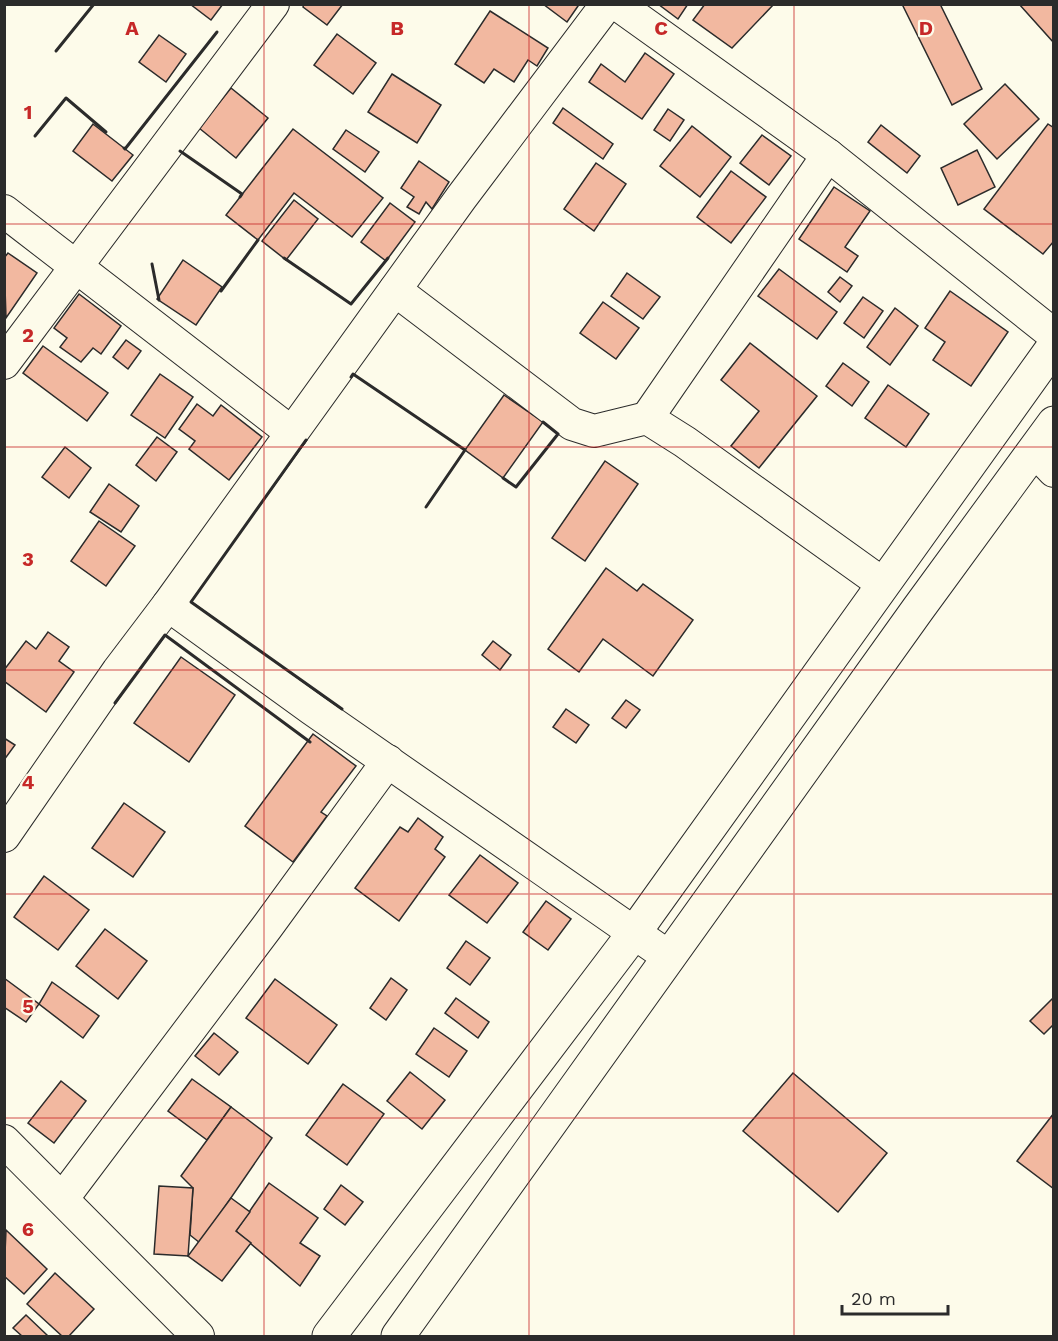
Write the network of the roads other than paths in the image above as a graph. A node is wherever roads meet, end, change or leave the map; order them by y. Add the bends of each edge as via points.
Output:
1 (273, 4) edge
2 (607, 4) edge
3 (617, 4) edge
4 (828, 155) junction
5 (4, 211) edge
6 (78, 266) junction
7 (395, 290) junction
8 (1053, 335) edge
9 (1053, 346) edge
10 (4, 363) edge
11 (646, 418) junction
12 (1053, 423) edge
13 (292, 432) junction
14 (1044, 461) edge
15 (883, 585) junction
16 (168, 606) junction
17 (388, 761) junction
18 (4, 836) edge
19 (634, 933) junction
20 (669, 957) junction
21 (4, 1141) edge
22 (63, 1198) junction
23 (198, 1336) edge
24 (329, 1336) edge
25 (398, 1336) edge

1 - 6 street
2 - 7 street
3 - 4 street
4 - 8 street
4 - 11 street
5 - 6 street
6 - 10 street
6 - 13 street
7 - 11 street via 572,424 594,431
7 - 13 street
9 - 15 main road
11 - 15 street
12 - 14 main road
13 - 16 street
14 - 20 main road via 918,609
15 - 19 main road
16 - 17 street
16 - 18 street via 118,670
17 - 19 street
17 - 22 street
19 - 20 street
19 - 24 main road
20 - 25 main road
21 - 22 street
22 - 23 street

